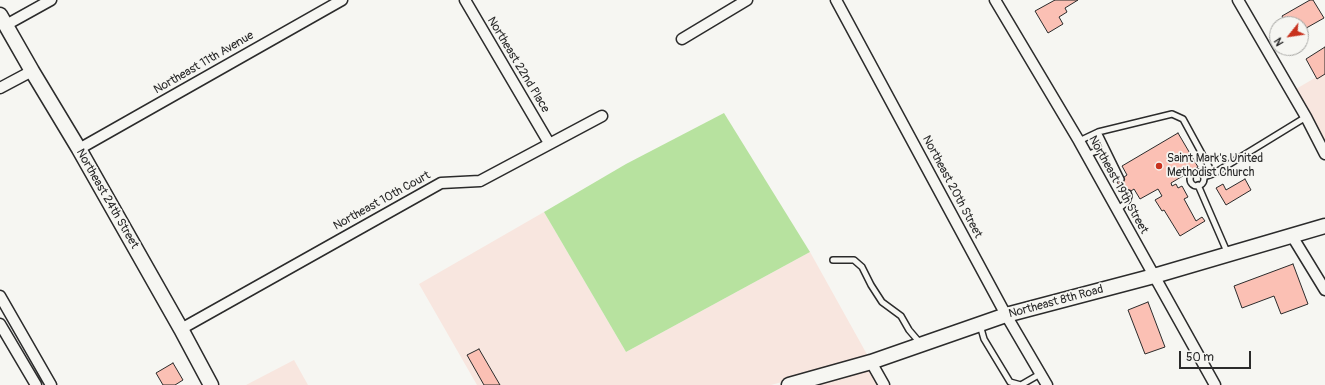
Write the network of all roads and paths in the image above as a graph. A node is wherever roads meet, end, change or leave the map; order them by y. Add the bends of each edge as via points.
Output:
1 (51, 0) edge
2 (342, 0) edge
3 (465, 0) edge
4 (747, 0) edge
5 (836, 0) edge
6 (994, 0) edge
7 (1238, 0) edge
8 (3, 20) edge
9 (682, 39) dead end
10 (32, 71) junction
11 (0, 88) edge
12 (602, 116) dead end
13 (1306, 117) junction
14 (1098, 132) junction
15 (1079, 141) junction
16 (549, 143) junction
17 (1106, 148) junction
18 (79, 150) junction
19 (1325, 154) edge
20 (1086, 155) junction
21 (1213, 174) junction
22 (1204, 177) junction
23 (1121, 179) dead end
24 (1198, 185) junction
25 (1128, 193) dead end
26 (1117, 210) junction
27 (1325, 226) edge
28 (1292, 236) junction
29 (1228, 254) junction
30 (833, 260) dead end
31 (1154, 276) junction
32 (1325, 290) edge
33 (0, 296) edge
34 (1006, 315) junction
35 (0, 324) edge
36 (980, 324) junction
37 (181, 329) junction
38 (921, 345) junction
39 (871, 362) junction
40 (1040, 374) junction
41 (1008, 384) edge
42 (36, 385) edge
43 (51, 385) edge
44 (211, 385) edge
45 (789, 385) edge
46 (884, 385) edge
47 (1047, 385) edge
48 (1215, 385) edge

1 - 8 street
2 - 18 street, Northeast 11th Avenue
3 - 16 street, Northeast 22nd Place
4 - 9 street
5 - 34 street, Northeast 20th Street
6 - 15 street, Northeast 19th Street
7 - 13 street
8 - 10 main road, Northeast 24th Street
10 - 11 street
10 - 18 main road, Northeast 24th Street
12 - 16 street, Northeast 10th Court
13 - 19 street
13 - 21 lane
14 - 15 lane
14 - 17 lane
14 - 21 lane via 1172,114 1183,119
15 - 20 street, Northeast 19th Street
16 - 37 street, Northeast 10th Court via 480,182 441,183
17 - 20 lane
17 - 23 lane
18 - 37 main road, Northeast 24th Street
20 - 26 street, Northeast 19th Street
21 - 22 lane
22 - 24 lane via 1203,182
22 - 24 lane via 1202,173 1197,172 1192,175 1191,181
24 - 29 lane
25 - 26 lane via 1127,202
26 - 31 street, Northeast 19th Street
27 - 28 main road, Northeast 8th Road
28 - 29 main road, Northeast 8th Road
28 - 32 street
29 - 31 main road, Northeast 8th Road
30 - 38 lane via 854,260 862,267 882,302 901,316
31 - 34 main road, Northeast 8th Road
31 - 48 street, Northeast 19th Street
33 - 43 street
34 - 36 main road, Northeast 8th Road
34 - 40 street, Northeast 20th Street
35 - 42 street
36 - 38 main road, Northeast 8th Road
36 - 41 lane via 984,339
37 - 44 main road, Northeast 24th Street
38 - 39 main road, Northeast 8th Road
39 - 45 main road, Northeast 8th Road
39 - 46 street
40 - 41 lane via 1021,385
40 - 47 street, Northeast 20th Street

